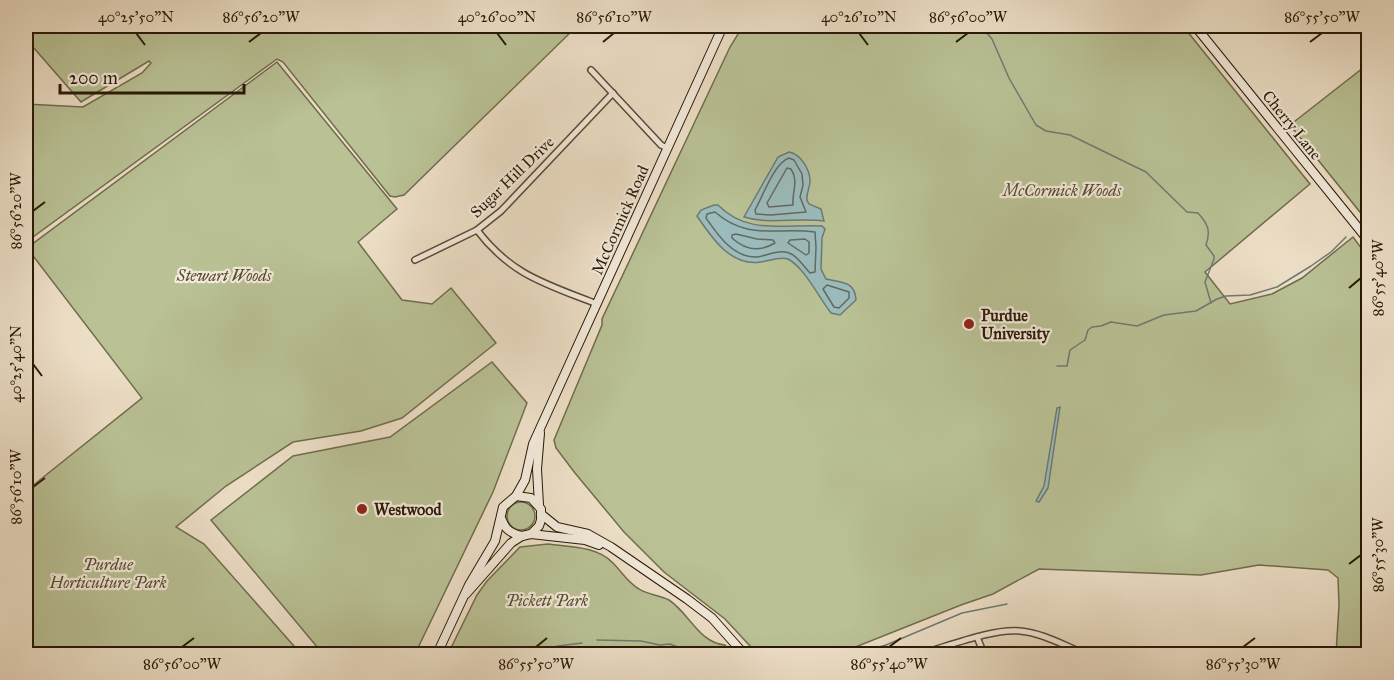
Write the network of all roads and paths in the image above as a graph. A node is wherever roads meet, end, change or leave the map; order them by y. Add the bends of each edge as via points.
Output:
1 (723, 26) edge
2 (1195, 26) edge
3 (591, 70) dead end
4 (613, 93) junction
5 (667, 148) junction
6 (477, 230) junction
7 (1368, 240) edge
8 (415, 260) dead end
9 (597, 304) junction
10 (542, 426) junction
11 (516, 496) junction
12 (539, 506) junction
13 (542, 514) junction
14 (501, 518) junction
15 (526, 535) junction
16 (624, 557) junction
17 (466, 594) junction
18 (977, 637) junction
19 (1265, 652) dead end
20 (437, 654) edge
21 (744, 654) edge
22 (920, 654) edge
23 (984, 654) edge
24 (1086, 654) edge
25 (1255, 654) edge

1 - 5 street, McCormick Road
2 - 7 street, Cherry Lane
3 - 4 street
4 - 5 street
4 - 6 street, Sugar Hill Drive via 501,211
5 - 9 street, McCormick Road
6 - 8 street, Sugar Hill Drive
6 - 9 street via 511,265
9 - 10 street, McCormick Road
10 - 11 street, McCormick Road
10 - 12 street, McCormick Road via 537,469
11 - 12 street via 531,498
11 - 14 street via 503,507
12 - 13 street
13 - 15 street via 539,526
13 - 16 street via 557,527 588,534
14 - 15 street via 506,529
14 - 17 street via 495,541
15 - 16 street via 585,540
15 - 17 street via 511,543
16 - 21 street via 699,608
17 - 20 street
18 - 22 street
18 - 23 street
18 - 24 street via 1022,631
19 - 25 street

